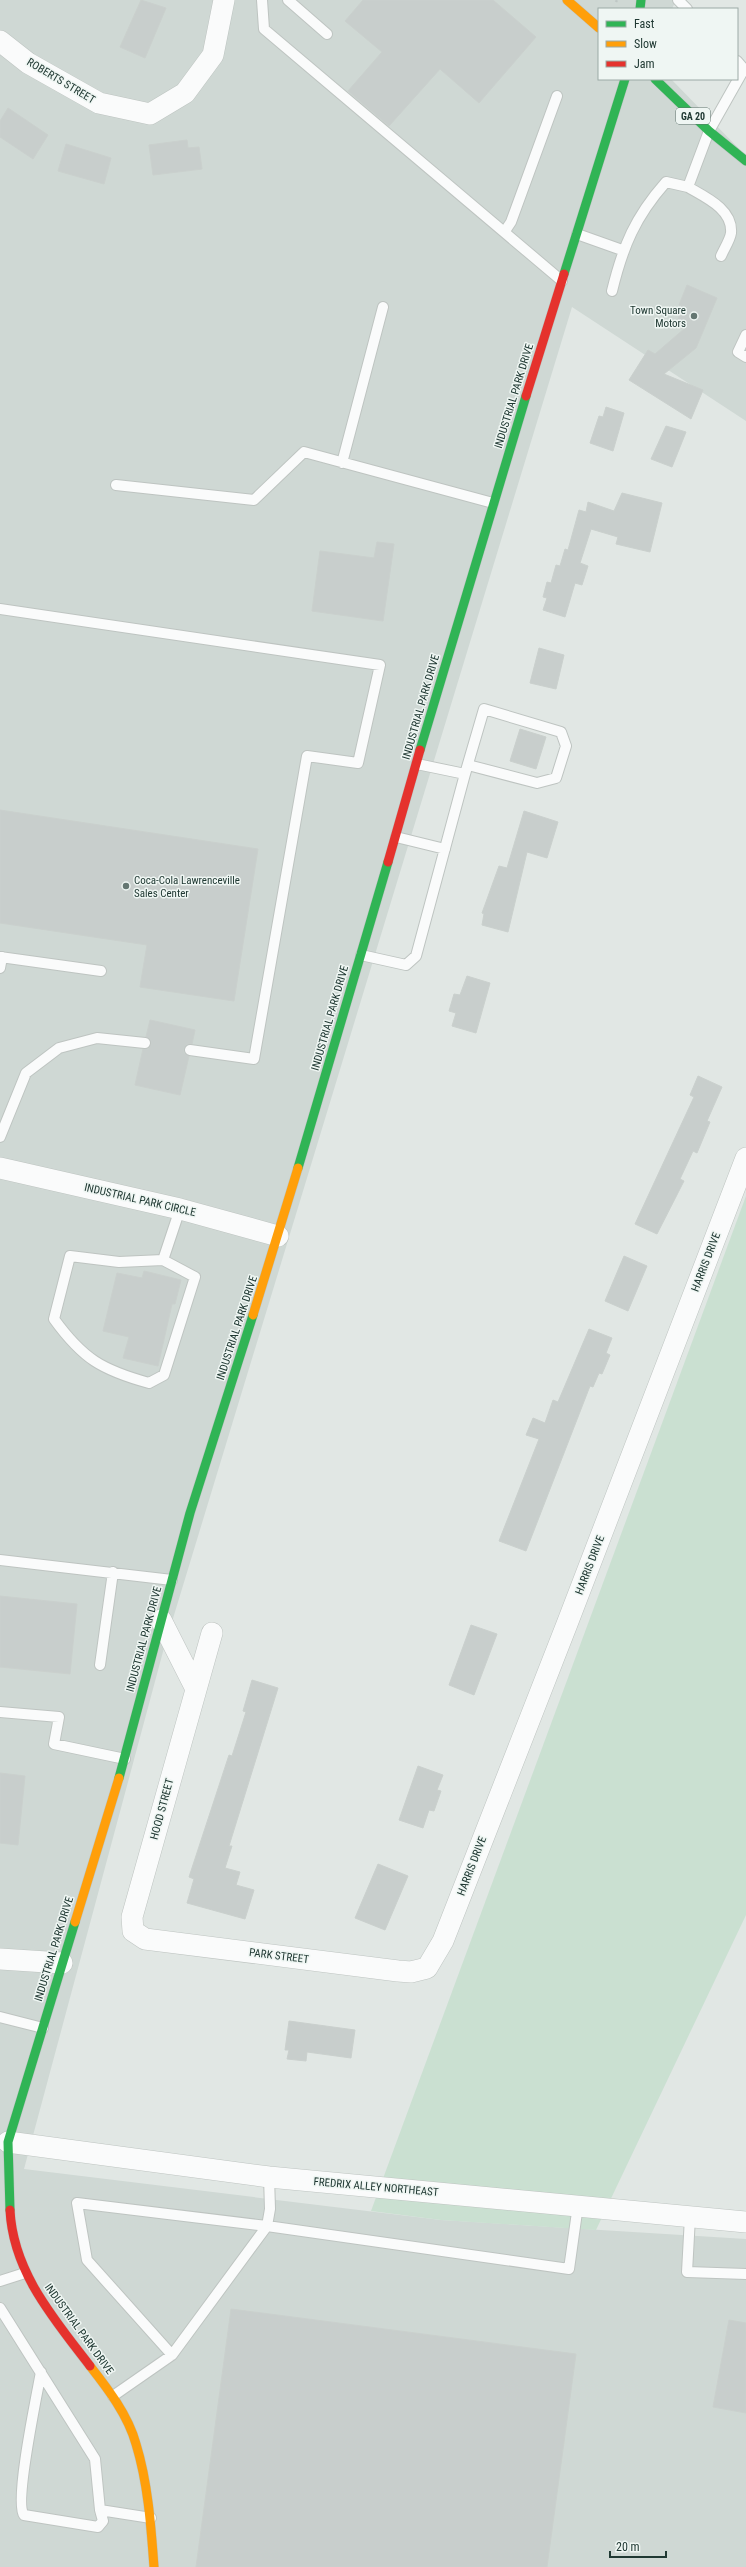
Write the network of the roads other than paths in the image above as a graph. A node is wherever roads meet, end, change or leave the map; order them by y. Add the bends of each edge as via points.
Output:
1 (224, 0) edge
2 (262, 0) edge
3 (288, 0) edge
4 (567, 0) edge
5 (678, 0) edge
6 (686, 8) edge
7 (598, 27) edge
8 (327, 34) dead end
9 (0, 41) edge
10 (738, 62) edge
11 (745, 70) edge
12 (625, 80) edge
13 (656, 80) edge
14 (557, 96) dead end
15 (709, 131) junction
16 (746, 161) edge
17 (688, 187) junction
18 (505, 231) junction
19 (577, 234) junction
20 (622, 250) junction
21 (721, 256) dead end
22 (562, 281) junction
23 (612, 291) dead end
24 (383, 307) dead end
25 (746, 335) edge
26 (746, 357) edge
27 (342, 463) junction
28 (116, 485) dead end
29 (493, 503) junction
30 (0, 609) edge
31 (417, 764) junction
32 (467, 770) junction
33 (396, 836) junction
34 (445, 849) junction
35 (361, 955) junction
36 (1, 957) edge
37 (0, 968) edge
38 (101, 971) dead end
39 (145, 1043) dead end
40 (190, 1050) dead end
41 (0, 1137) edge
42 (746, 1158) edge
43 (0, 1168) edge
44 (180, 1209) junction
45 (278, 1236) junction
46 (163, 1260) junction
47 (0, 1560) edge
48 (113, 1572) junction
49 (172, 1580) junction
50 (161, 1620) junction
51 (212, 1633) dead end
52 (100, 1664) dead end
53 (195, 1687) junction
54 (0, 1712) edge
55 (125, 1758) junction
56 (133, 1931) joint
57 (0, 1958) edge
58 (62, 1963) junction
59 (427, 1968) joint
60 (0, 2017) edge
61 (43, 2028) junction
62 (8, 2142) junction
63 (269, 2177) junction
64 (578, 2205) junction
65 (690, 2217) junction
66 (746, 2222) edge
67 (267, 2226) junction
68 (25, 2273) junction
69 (746, 2274) edge
70 (0, 2281) edge
71 (2, 2313) edge
72 (172, 2355) junction
73 (40, 2372) junction
74 (113, 2396) junction
75 (100, 2510) junction
76 (151, 2518) junction
77 (154, 2567) edge

1 - 9 street, ROBERTS STREET via 213,54 185,93 150,114 99,103 28,63
2 - 18 lane via 264,29
3 - 8 lane
4 - 7 main road
5 - 6 lane
10 - 11 lane
11 - 15 lane
12 - 19 main road, INDUSTRIAL PARK DRIVE
13 - 15 main road, GA 20
14 - 18 lane via 511,222
15 - 16 main road, GA 20
15 - 17 lane
17 - 20 lane via 666,182 646,204
17 - 21 lane via 721,208 728,220 731,233
18 - 22 lane
19 - 20 lane
19 - 22 main road, INDUSTRIAL PARK DRIVE
20 - 23 lane
22 - 29 main road, INDUSTRIAL PARK DRIVE
24 - 27 lane
25 - 26 lane via 738,352
27 - 28 lane via 304,452 254,500
27 - 29 lane
29 - 31 main road, INDUSTRIAL PARK DRIVE
30 - 40 lane via 380,665 358,764 307,756 254,1059
31 - 32 lane
31 - 33 main road, INDUSTRIAL PARK DRIVE
32 - 32 lane via 484,709 561,732 566,746 556,778 537,783
32 - 34 lane
33 - 34 lane
33 - 35 main road, INDUSTRIAL PARK DRIVE
34 - 35 lane via 416,956 406,965
35 - 45 main road, INDUSTRIAL PARK DRIVE
36 - 37 lane
36 - 38 lane
39 - 41 lane via 97,1038 59,1048 26,1073
42 - 59 street, HARRIS DRIVE via 443,1941
43 - 44 street, INDUSTRIAL PARK CIRCLE
44 - 45 street, INDUSTRIAL PARK CIRCLE
44 - 46 lane
45 - 49 main road, INDUSTRIAL PARK DRIVE via 190,1513
46 - 46 lane via 195,1277 164,1375 149,1383 118,1374 93,1361 73,1344 54,1319 70,1256 119,1262
47 - 48 lane
48 - 49 lane
48 - 52 lane
49 - 50 main road, INDUSTRIAL PARK DRIVE
50 - 53 street
50 - 55 main road, INDUSTRIAL PARK DRIVE
51 - 53 street, HOOD STREET
53 - 56 street, HOOD STREET via 132,1917
54 - 55 lane via 59,1717 54,1744
55 - 58 main road, INDUSTRIAL PARK DRIVE
56 - 59 street, PARK STREET via 145,1939 398,1971 411,1972
57 - 58 street
58 - 61 main road, INDUSTRIAL PARK DRIVE
60 - 61 lane
61 - 62 main road, INDUSTRIAL PARK DRIVE
62 - 63 street, FREDRIX ALLEY NORTHEAST
62 - 68 main road, INDUSTRIAL PARK DRIVE via 11,2226
63 - 64 street, FREDRIX ALLEY NORTHEAST
63 - 67 lane via 270,2209
64 - 65 street, FREDRIX ALLEY NORTHEAST
64 - 67 lane via 569,2269
65 - 66 street, FREDRIX ALLEY NORTHEAST
65 - 69 lane via 686,2272
67 - 72 lane
67 - 72 lane via 77,2204 87,2260
68 - 70 lane
68 - 74 main road, INDUSTRIAL PARK DRIVE via 45,2306
71 - 73 lane
72 - 74 lane
73 - 75 lane via 95,2460
73 - 75 lane via 22,2486 21,2511 24,2516 98,2527 103,2520
74 - 76 main road, INDUSTRIAL PARK DRIVE via 136,2443
75 - 76 lane
76 - 77 main road, INDUSTRIAL PARK DRIVE

